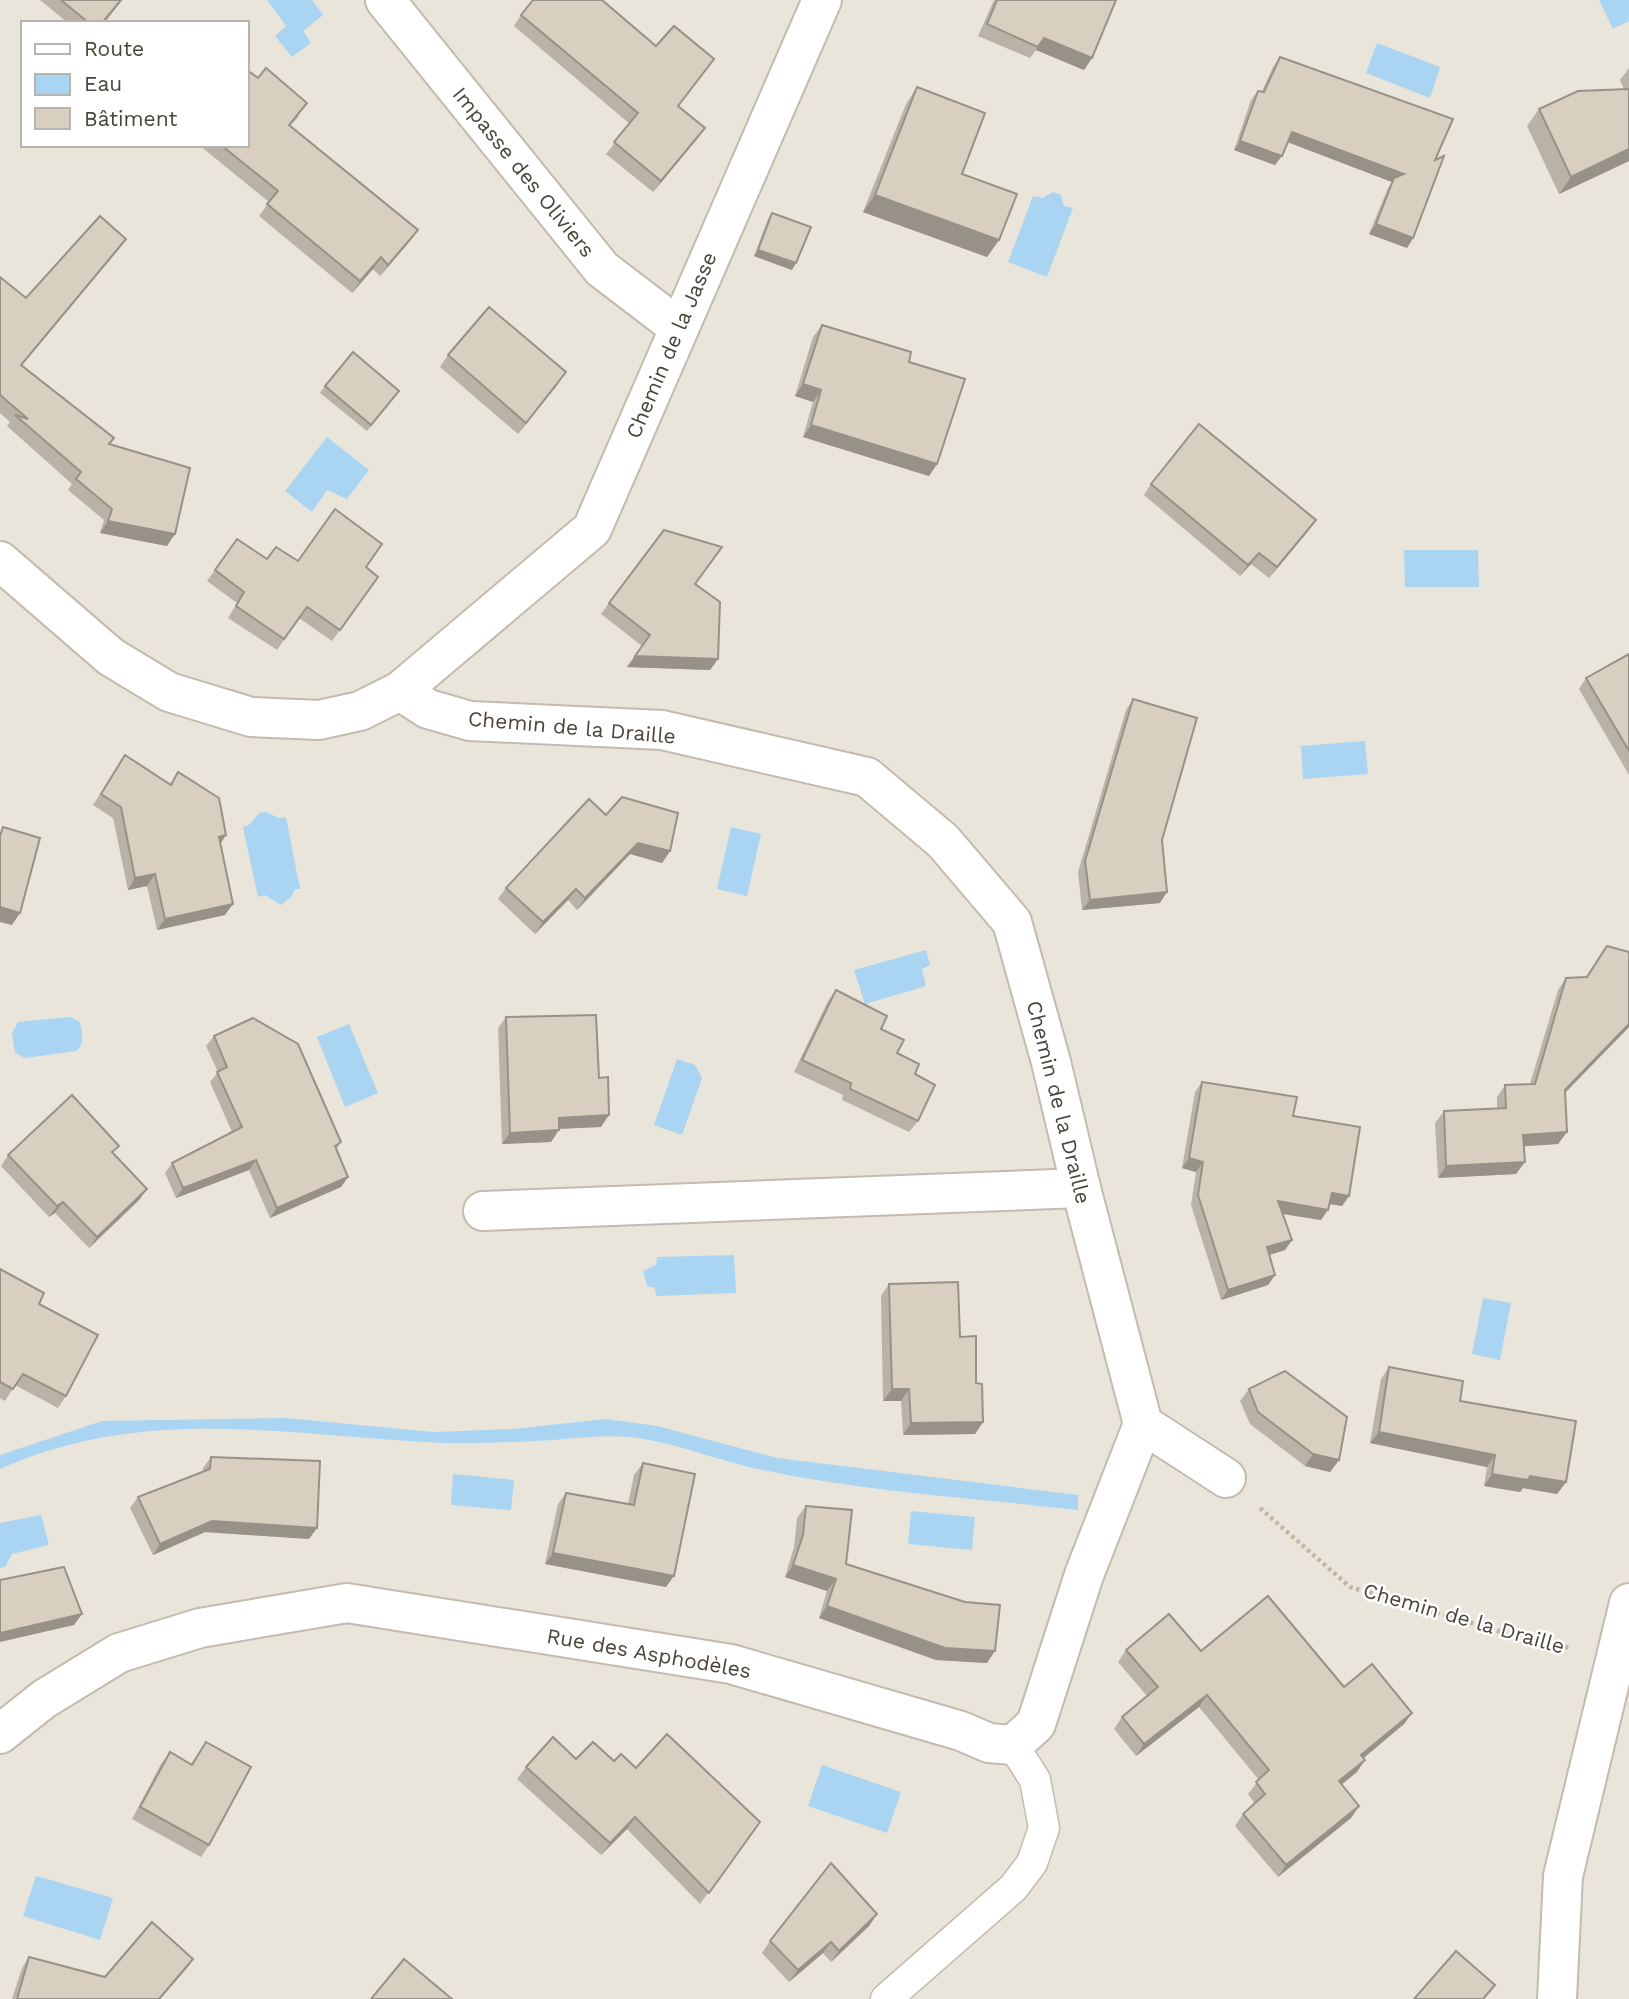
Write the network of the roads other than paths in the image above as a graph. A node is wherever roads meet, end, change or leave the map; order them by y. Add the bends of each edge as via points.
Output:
1 (385, 0) edge
2 (822, 0) edge
3 (678, 327) junction
4 (0, 561) edge
5 (400, 691) junction
6 (1081, 1188) junction
7 (483, 1211) dead end
8 (1143, 1423) junction
9 (1226, 1478) road end
10 (1629, 1603) edge
11 (0, 1734) edge
12 (1013, 1745) junction
13 (886, 1999) edge
14 (1557, 1999) edge

1 - 3 street, Impasse des Oliviers via 602,269
2 - 3 street, Chemin de la Jasse
3 - 5 street, Chemin de la Jasse via 592,528
4 - 5 street, Chemin de la Jasse via 111,657 169,692 251,717 319,720 360,711
5 - 6 street, Chemin de la Draille via 428,709 470,721 662,730 867,777 943,841 1012,922
6 - 7 street
6 - 8 street, Chemin de la Draille
8 - 9 street
8 - 12 street via 1084,1575 1037,1724
10 - 14 street via 1563,1876
11 - 12 street, Rue des Asphodèles via 44,1699 119,1653 200,1628 347,1603 731,1664 989,1743
12 - 13 lane via 1035,1780 1044,1828 1032,1863 1013,1888

